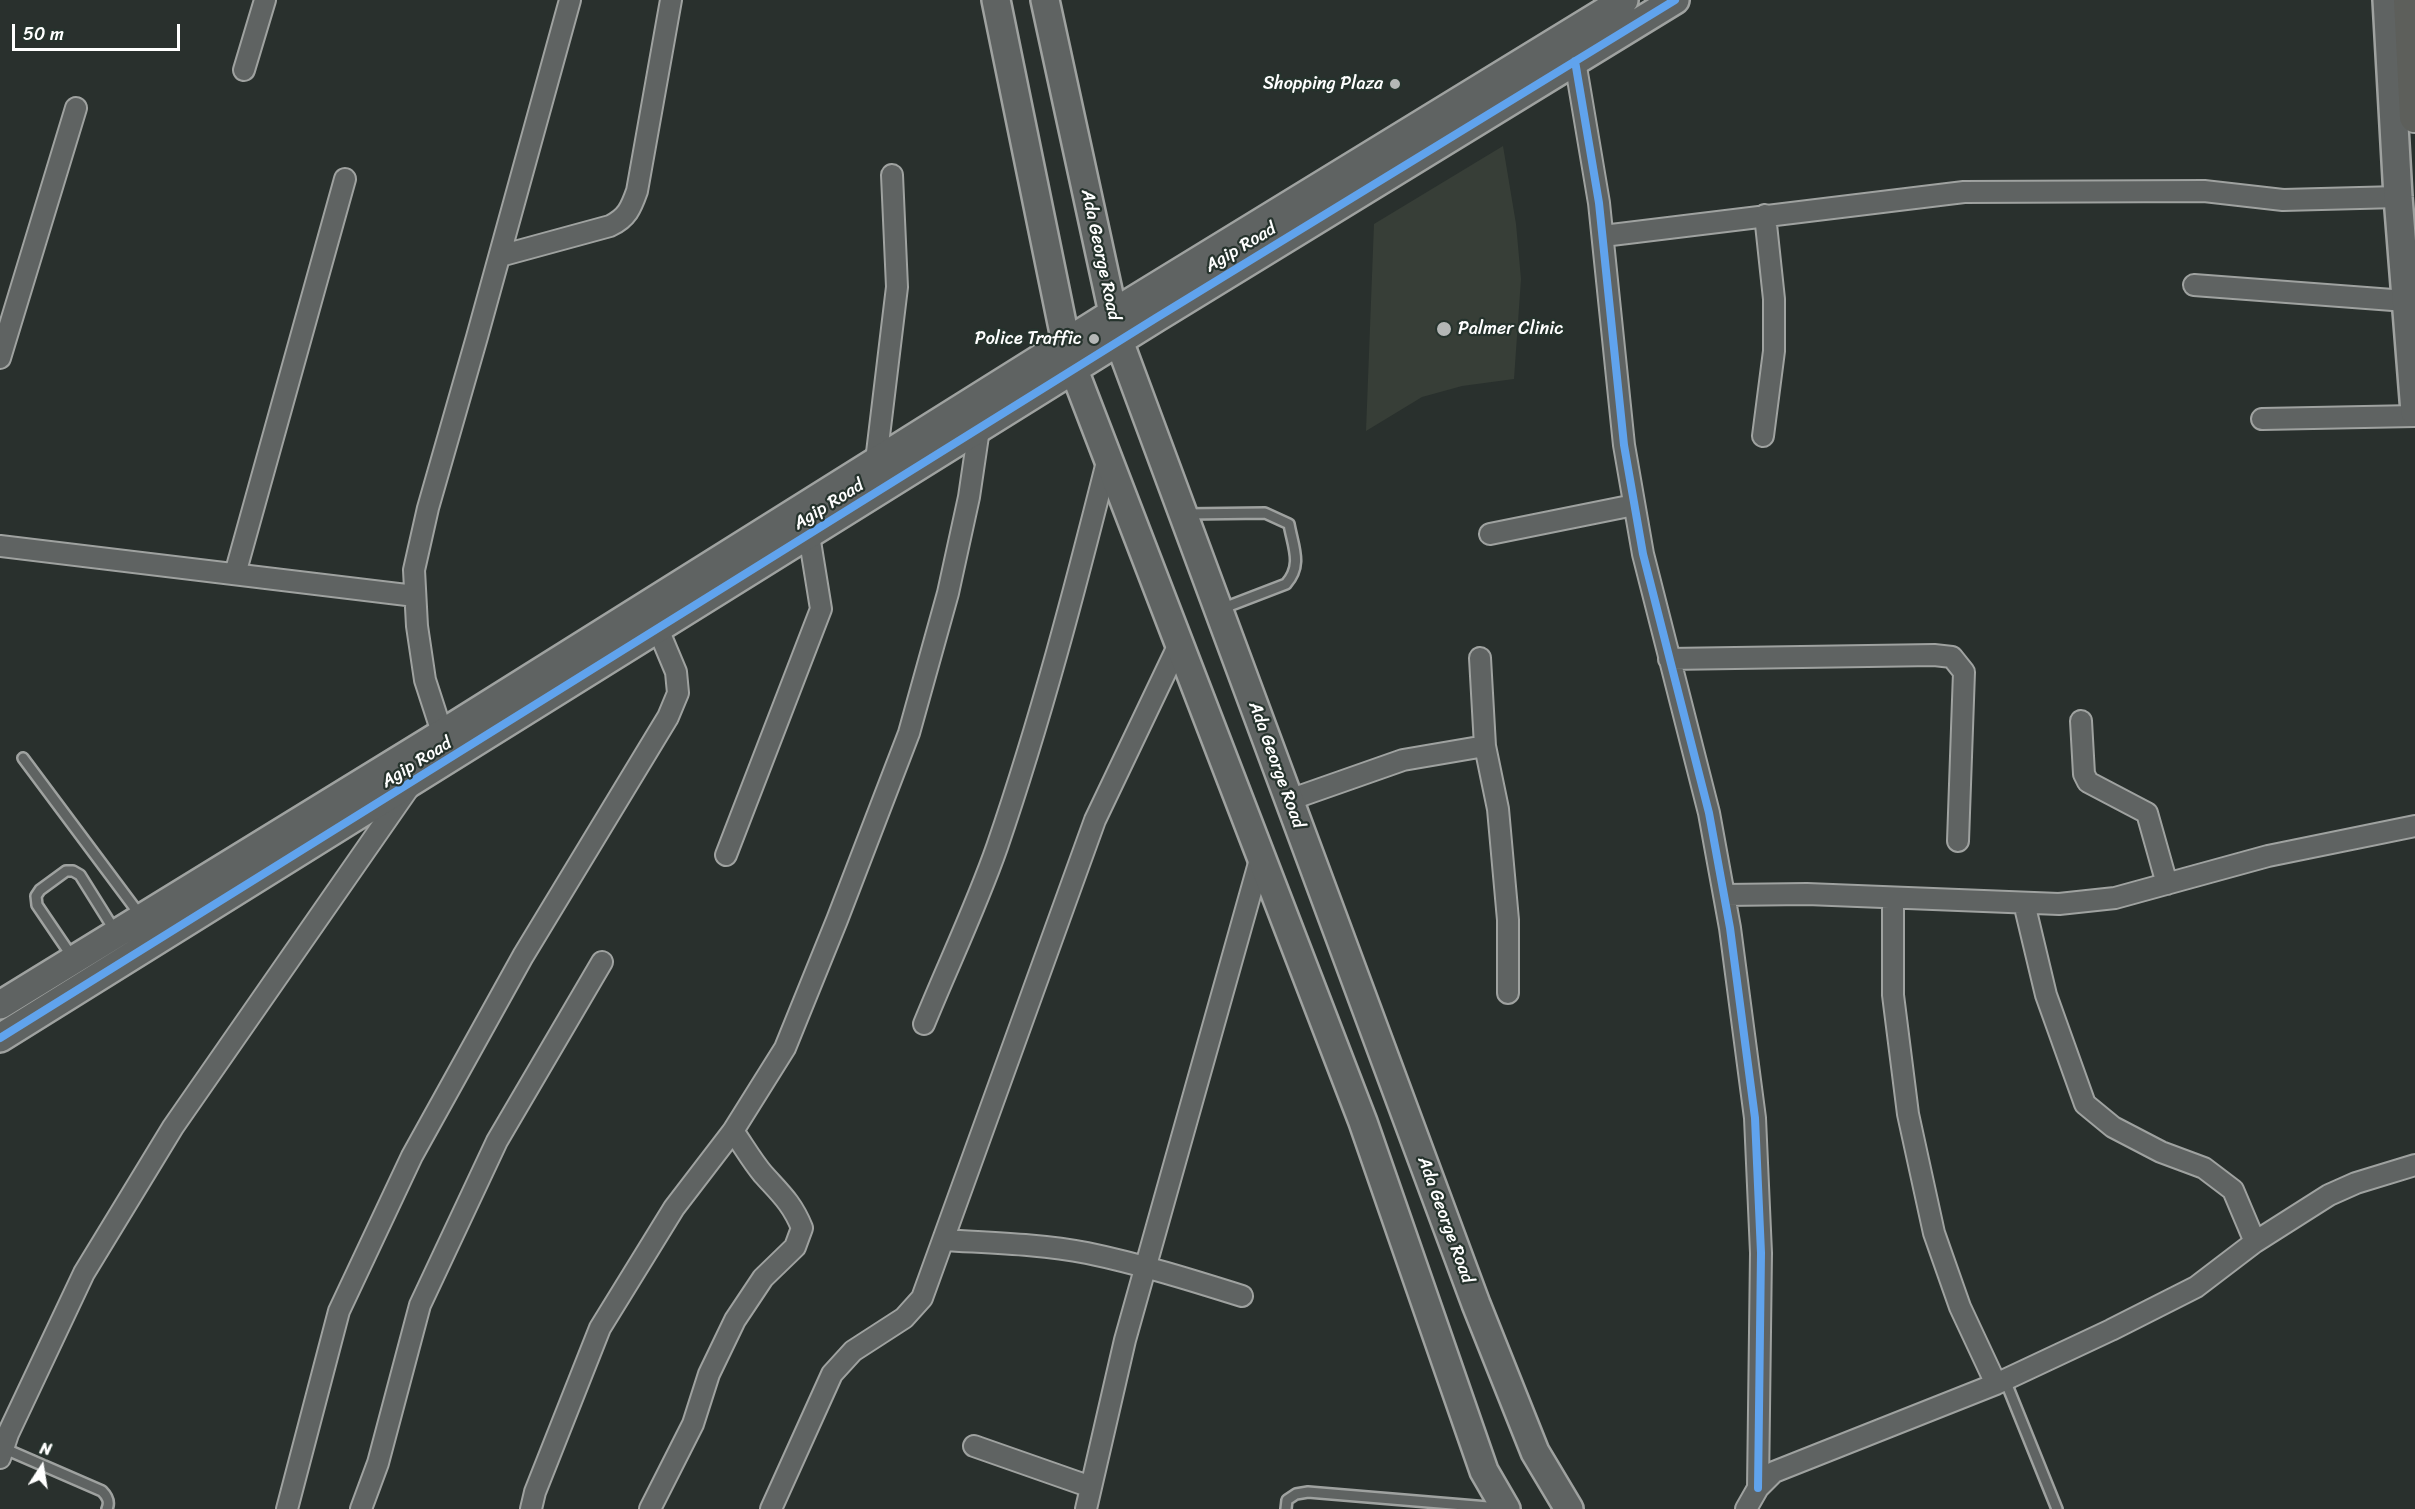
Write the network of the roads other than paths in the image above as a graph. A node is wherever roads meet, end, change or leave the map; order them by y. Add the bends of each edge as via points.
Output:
1 (265, 0) edge
2 (570, 0) edge
3 (671, 0) edge
4 (996, 0) edge
5 (1045, 0) edge
6 (1624, 0) edge
7 (1675, 0) edge
8 (2387, 0) edge
9 (2409, 0) edge
10 (1575, 61) junction
11 (244, 70) dead end
12 (76, 108) dead end
13 (2415, 117) edge
14 (892, 175) dead end
15 (345, 179) dead end
16 (2398, 197) junction
17 (1765, 215) junction
18 (1603, 236) junction
19 (500, 256) junction
20 (2194, 285) dead end
21 (2406, 301) junction
22 (1113, 313) junction
23 (1119, 341) junction
24 (1066, 343) junction
25 (0, 358) edge
26 (1074, 370) junction
27 (2415, 412) edge
28 (2415, 416) edge
29 (2262, 419) dead end
30 (979, 429) junction
31 (1763, 436) dead end
32 (1108, 458) junction
33 (876, 461) junction
34 (1634, 505) junction
35 (1183, 514) junction
36 (1490, 534) dead end
37 (809, 535) junction
38 (0, 546) edge
39 (235, 574) junction
40 (415, 596) junction
41 (1219, 610) junction
42 (658, 629) junction
43 (1179, 644) junction
44 (1480, 658) dead end
45 (1669, 659) junction
46 (2081, 721) dead end
47 (443, 734) junction
48 (1485, 746) junction
49 (23, 758) dead end
50 (451, 759) junction
51 (413, 783) junction
52 (1289, 800) junction
53 (2415, 826) edge
54 (1958, 842) dead end
55 (726, 855) dead end
56 (1261, 856) junction
57 (2167, 884) junction
58 (1724, 895) junction
59 (1893, 898) junction
60 (2024, 903) junction
61 (142, 917) junction
62 (117, 933) junction
63 (74, 959) junction
64 (602, 962) dead end
65 (1508, 993) dead end
66 (0, 1005) edge
67 (924, 1024) dead end
68 (0, 1038) edge
69 (733, 1131) junction
70 (2415, 1166) edge
71 (944, 1240) junction
72 (2255, 1242) junction
73 (1146, 1267) junction
74 (1242, 1296) dead end
75 (2000, 1382) junction
76 (974, 1446) dead end
77 (2, 1453) edge
78 (1091, 1487) junction
79 (1758, 1488) junction
80 (107, 1509) edge
81 (287, 1509) edge
82 (361, 1509) edge
83 (531, 1509) edge
84 (650, 1509) edge
85 (771, 1509) edge
86 (1086, 1509) edge
87 (1286, 1509) edge
88 (1505, 1509) edge
89 (1569, 1509) edge
90 (1746, 1509) edge
91 (2057, 1509) edge

1 - 11 street
2 - 19 street
3 - 19 street via 637,191 630,210 610,226
4 - 24 street
5 - 22 street, Ada George Road
6 - 22 street, Agip Road
7 - 10 street, Agip Road
8 - 16 street
9 - 13 main road
10 - 18 street
10 - 23 street, Agip Road
12 - 25 street
14 - 33 street via 897,287
15 - 39 street
16 - 17 street via 2283,200 2204,192 1964,192
16 - 21 street
17 - 18 street
17 - 31 street via 1774,299 1774,351
18 - 34 street via 1624,445
19 - 40 street via 428,508 414,570
20 - 21 street
21 - 27 street
22 - 23 street, Ada George Road
22 - 24 street, Agip Road
23 - 26 street, Agip Road
23 - 35 street, Ada George Road
24 - 26 street
24 - 33 street, Agip Road
26 - 30 street, Agip Road
26 - 32 street
28 - 29 street
30 - 37 street, Agip Road
30 - 69 street via 948,593 909,733 785,1048
32 - 43 street
32 - 67 street via 1068,617 1003,828
33 - 47 street, Agip Road
34 - 36 street
34 - 45 street
35 - 41 street, Ada George Road
35 - 41 lane via 1264,513 1289,524 1297,566 1287,584
37 - 42 street, Agip Road
37 - 55 street via 821,609
38 - 39 street
39 - 40 street
40 - 47 street via 425,680
41 - 52 street, Ada George Road
42 - 50 street, Agip Road
42 - 81 street via 676,672 678,693 669,717 523,956 411,1156 339,1311
43 - 56 street
43 - 71 street via 1095,820
44 - 48 street
45 - 54 street via 1952,657 1964,672
45 - 58 street via 1709,813
46 - 57 street via 2084,774 2088,782 2147,813
47 - 50 street
47 - 61 street, Agip Road
48 - 52 street via 1403,760
48 - 65 street via 1498,809 1508,920
49 - 61 lane
50 - 51 street, Agip Road
51 - 68 street, Agip Road
51 - 77 street via 173,1127 84,1273
52 - 89 street, Ada George Road via 1476,1304 1535,1452
53 - 57 street via 2268,856
56 - 73 street
56 - 88 street via 1363,1122 1480,1461
57 - 60 street via 2115,898
58 - 59 street
58 - 79 street via 1755,1119 1761,1254
59 - 60 street
59 - 75 street via 1893,995 1908,1114 1934,1233 1960,1307
60 - 72 street via 2046,995 2085,1104 2113,1127 2161,1152 2204,1168 2233,1190
61 - 62 street, Agip Road
62 - 63 street, Agip Road
62 - 63 lane via 80,875 66,871 36,896 37,904
63 - 66 street, Agip Road
64 - 82 street via 497,1141 420,1305 378,1463
69 - 83 street via 674,1208 600,1328
69 - 84 street via 795,1211 802,1228 795,1247 763,1278 735,1320 709,1374 693,1424
70 - 72 street via 2329,1195
71 - 73 street via 1026,1244
71 - 85 street via 922,1298 904,1318 853,1352 832,1374
72 - 75 street via 2196,1287
73 - 74 street
73 - 78 street
75 - 79 street via 1774,1472
75 - 91 lane
76 - 78 street
77 - 80 lane via 102,1491 107,1496
78 - 86 street
79 - 90 street
87 - 88 lane via 1287,1500 1308,1492

